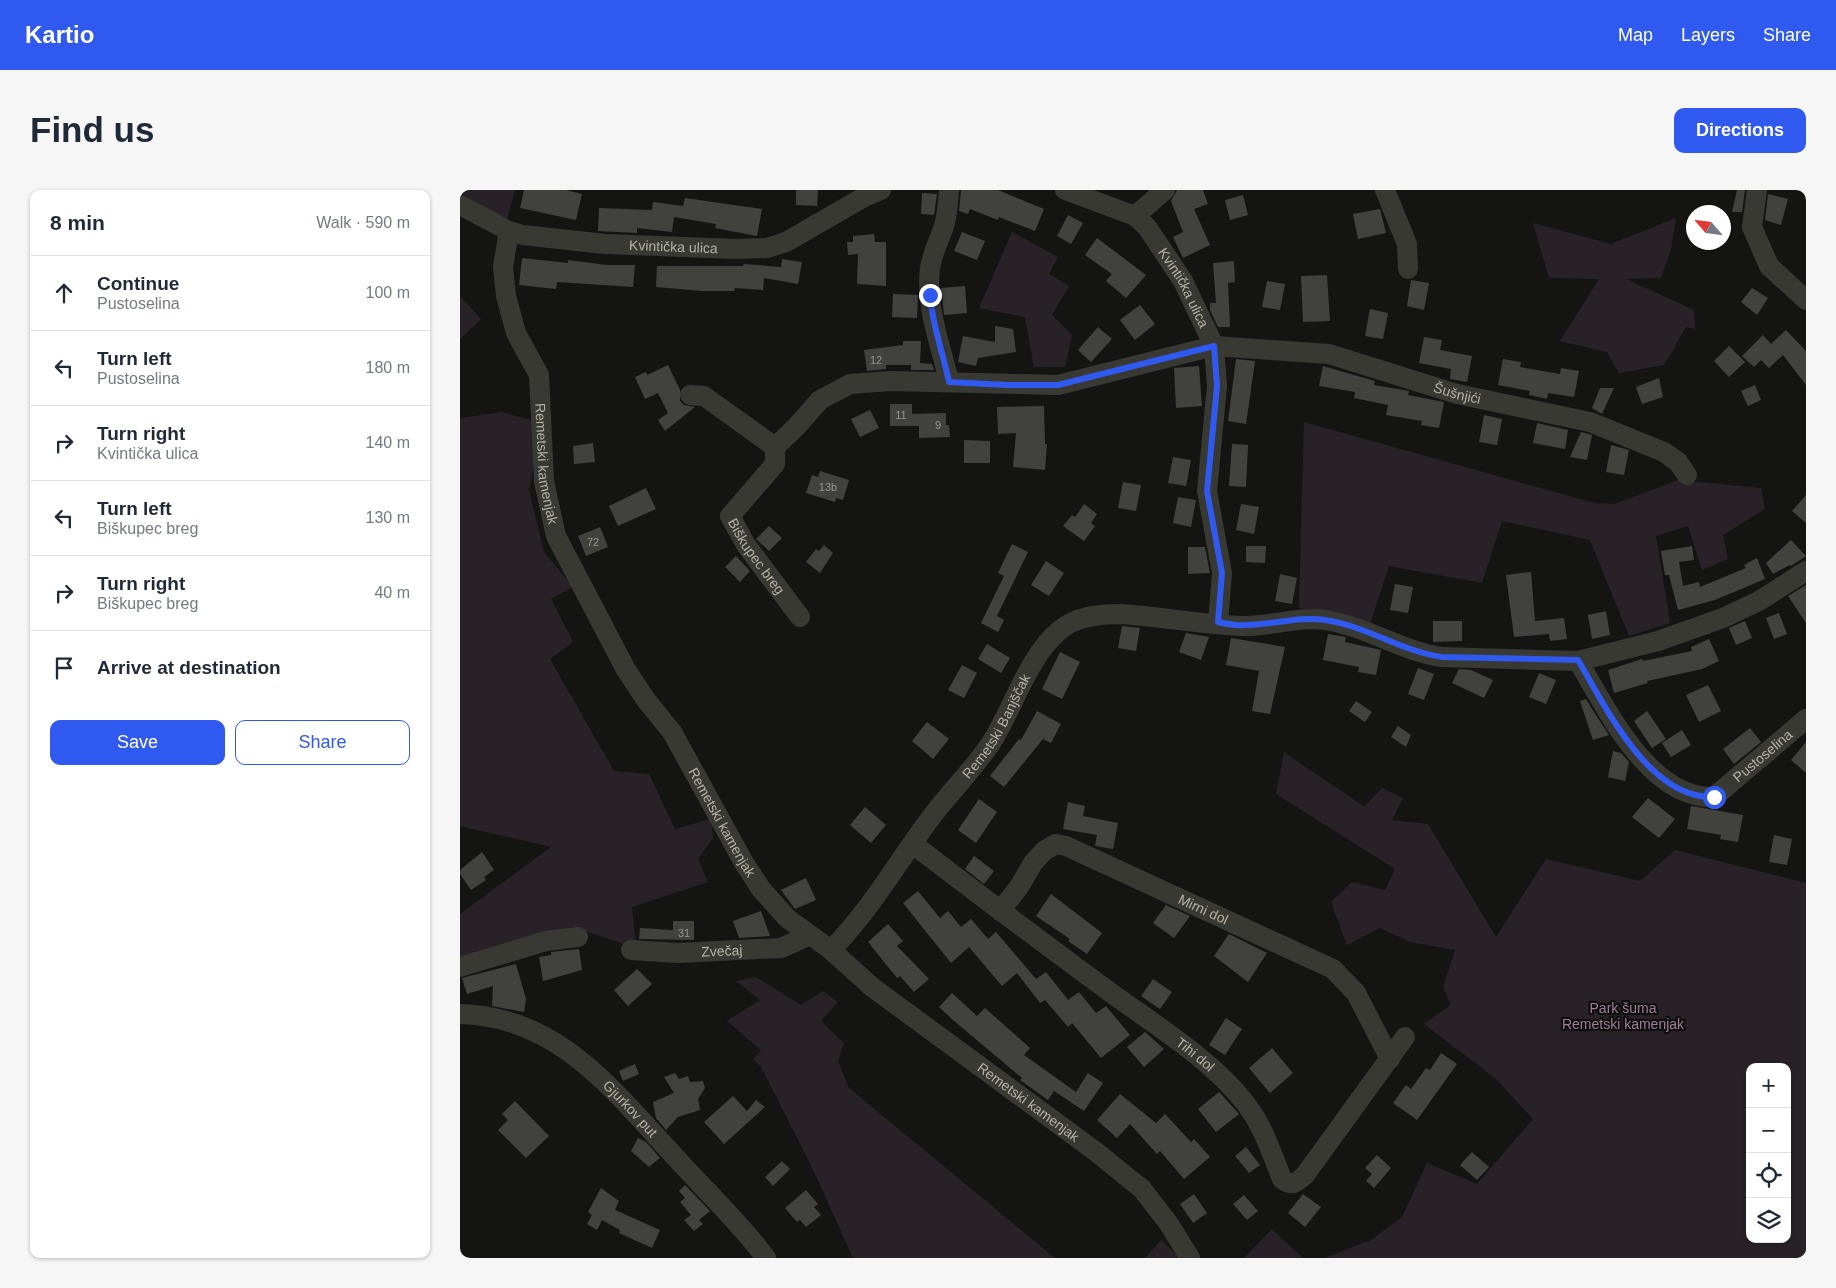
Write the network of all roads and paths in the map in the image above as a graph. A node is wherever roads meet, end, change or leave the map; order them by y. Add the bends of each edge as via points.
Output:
1 (881, 190) edge
2 (949, 190) edge
3 (1064, 190) edge
4 (1165, 190) edge
5 (1385, 190) edge
6 (1756, 190) edge
7 (460, 205) edge
8 (1135, 216) junction
9 (509, 232) junction
10 (1408, 269) dead end
11 (1806, 300) edge
12 (1214, 346) junction
13 (949, 382) junction
14 (690, 395) dead end
15 (775, 447) junction
16 (1687, 475) dead end
17 (1806, 571) edge
18 (800, 617) dead end
19 (1218, 622) junction
20 (1578, 660) junction
21 (1806, 719) edge
22 (913, 844) junction
23 (1000, 911) junction
24 (810, 935) junction
25 (578, 937) dead end
26 (631, 950) dead end
27 (831, 950) junction
28 (460, 967) edge
29 (460, 1014) edge
30 (1405, 1037) dead end
31 (1390, 1059) junction
32 (766, 1258) edge
33 (1190, 1258) edge

1 - 9 street, Kvintička ulica via 767,248 605,244
2 - 13 street via 945,221 929,277 933,321
3 - 8 street, Kvintička ulica
4 - 8 street
5 - 10 street via 1407,244
6 - 11 street via 1752,226 1769,266
7 - 9 street, Kvintička ulica
8 - 12 street, Kvintička ulica via 1147,227 1184,281
9 - 24 street, Remetski kamenjak via 503,268 506,296 516,333 539,375 544,481 556,536 625,668 672,732 748,868 774,906
12 - 13 street via 1058,385
12 - 16 street, Šušnjići via 1329,354 1457,394 1590,422 1664,452 1678,462
12 - 19 street, Kvintička ulica via 1217,386 1207,491 1222,573
13 - 15 street via 868,381 850,384 820,400
14 - 15 street via 704,396
15 - 18 street, Biškupec breg via 775,464 730,516 746,545
17 - 20 street via 1759,601 1723,618 1658,641
19 - 20 street via 1243,626 1323,620 1366,630 1421,654
19 - 22 street, Remetski Banjščak via 1103,614 1079,619 1060,630 1036,660 990,744
20 - 21 street, Pustoselina via 1643,762 1664,780 1702,797 1714,797
22 - 23 street, Tihi dol
22 - 27 street, Remetski Banjščak via 856,925
23 - 31 street, Mirni dol via 1044,851 1056,844 1066,846 1333,969 1356,993
23 - 31 street, Tihi dol via 1219,1074 1247,1105 1263,1132 1282,1179 1288,1184 1295,1184 1305,1175
24 - 26 street, Zvečaj via 781,948 678,953
24 - 27 street, Remetski kamenjak
25 - 28 street via 546,941
27 - 33 street, Remetski kamenjak via 887,999 1142,1189
29 - 32 street, Gjurkov put via 514,1023 575,1054 628,1106
30 - 31 street, Tihi dol

